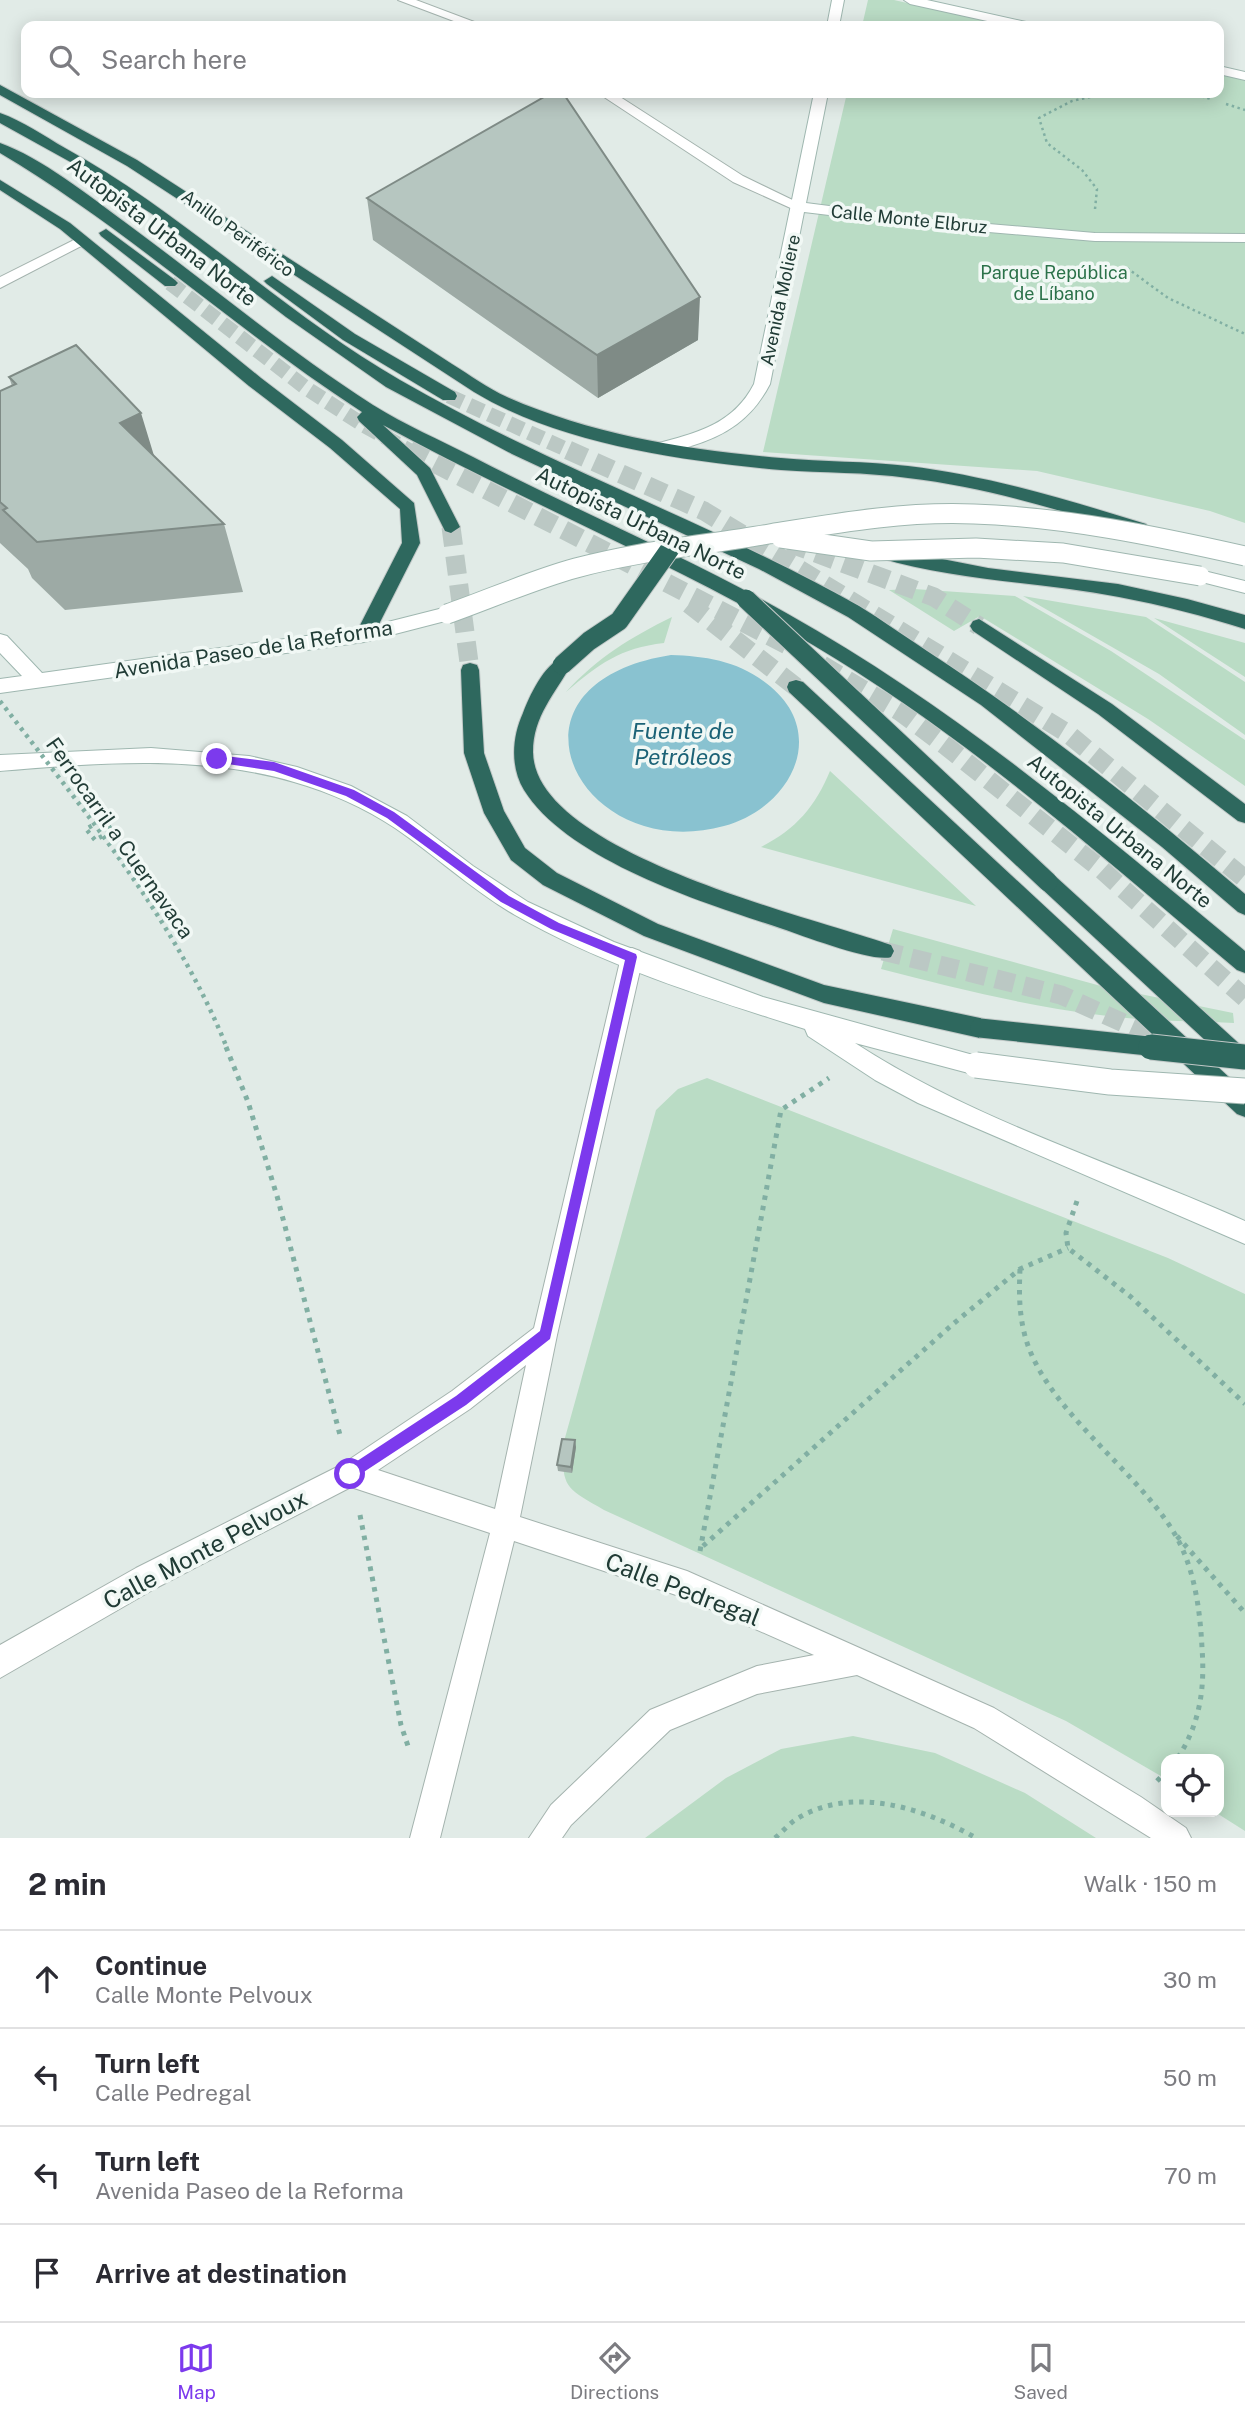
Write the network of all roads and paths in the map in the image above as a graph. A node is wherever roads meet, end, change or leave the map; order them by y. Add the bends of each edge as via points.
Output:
1 (404, 0) edge
2 (838, 0) edge
3 (910, 0) edge
4 (465, 21) edge
5 (834, 21) edge
6 (1004, 21) edge
7 (1224, 71) edge
8 (1245, 76) edge
9 (0, 89) edge
10 (614, 98) edge
11 (820, 98) edge
12 (1076, 98) edge
13 (0, 109) edge
14 (0, 117) edge
15 (0, 147) edge
16 (0, 161) edge
17 (0, 184) edge
18 (800, 207) junction
19 (1095, 237) junction
20 (1245, 237) edge
21 (82, 240) junction
22 (0, 283) edge
23 (170, 283) tunnel mouth
24 (1245, 334) edge
25 (336, 389) junction
26 (449, 396) tunnel mouth
27 (661, 448) junction
28 (451, 527) tunnel mouth
29 (762, 536) junction
30 (1189, 543) junction
31 (672, 546) junction
32 (871, 551) junction
33 (1245, 556) edge
34 (1245, 587) edge
35 (746, 599) junction
36 (1245, 622) edge
37 (979, 626) tunnel mouth
38 (364, 635) junction
39 (0, 641) edge
40 (470, 670) tunnel mouth
41 (39, 682) junction
42 (0, 686) edge
43 (796, 687) tunnel mouth
44 (0, 701) edge
45 (59, 759) junction
46 (0, 763) edge
47 (1245, 816) edge
48 (104, 819) junction
49 (103, 835) junction
50 (1245, 906) edge
51 (883, 951) tunnel mouth
52 (632, 957) junction
53 (1245, 964) edge
54 (800, 1018) junction
55 (859, 1058) junction
56 (1245, 1060) edge
57 (1245, 1091) edge
58 (1245, 1107) edge
59 (1077, 1201) dead end
60 (1245, 1233) edge
61 (1068, 1248) junction
62 (1020, 1269) junction
63 (545, 1335) junction
64 (1245, 1405) edge
65 (338, 1427) dead end
66 (350, 1474) junction
67 (505, 1525) junction
68 (364, 1530) dead end
69 (1175, 1532) junction
70 (1245, 1614) edge
71 (857, 1661) junction
72 (0, 1664) edge
73 (401, 1726) dead end
74 (1181, 1754) edge
75 (425, 1838) edge
76 (544, 1838) edge
77 (775, 1838) edge
78 (976, 1838) edge
79 (1175, 1838) edge

1 - 4 street
2 - 5 street
3 - 6 street
7 - 8 street
9 - 27 highway via 132,163 498,398 558,422
10 - 18 street, Calle Monte Elbruz via 738,179
11 - 18 street, Avenida Moliere
12 - 19 path via 1039,118 1041,136 1097,189
13 - 26 highway, Anillo Periférico via 129,179 349,337
14 - 50 highway, Autopista Urbana Norte, bridge via 158,211 291,314 392,383 518,450 765,565 854,612 988,700
15 - 25 highway, Autopista Urbana Norte via 106,214
16 - 23 highway via 52,193
17 - 21 highway
18 - 19 street, Calle Monte Elbruz
18 - 27 street, Avenida Moliere via 757,397 723,429
19 - 20 street, Calle Monte Elbruz
19 - 24 path via 1144,284
21 - 22 street
21 - 38 highway via 336,444 408,508 411,543
25 - 28 highway via 424,472
25 - 35 highway, Autopista Urbana Norte, bridge via 514,487
27 - 30 highway, bridge via 762,463 874,469 969,481
29 - 30 street, Avenida Paseo de la Reforma, bridge via 877,516 939,513 1077,525
29 - 31 street, Avenida Paseo de la Reforma, bridge
29 - 32 street, bridge
30 - 33 street, Avenida Paseo de la Reforma, bridge
31 - 38 street, Avenida Paseo de la Reforma, bridge via 575,568 447,614
31 - 51 highway, bridge via 619,621 562,665 535,703 525,728 524,756 532,786 570,827 644,869 778,920
32 - 34 street, bridge via 1019,550 1107,560
32 - 36 highway, bridge via 988,574 1118,590
35 - 53 highway, Autopista Urbana Norte, bridge via 894,685 971,740
35 - 56 highway, bridge
37 - 47 highway via 1105,709
38 - 41 street, Avenida Paseo de la Reforma
39 - 41 street
40 - 56 highway, bridge via 474,753 494,813 518,854 585,898 710,954 824,994 980,1028
41 - 42 street, Avenida Paseo de la Reforma
43 - 58 highway
44 - 49 path, Ferrocarril a Cuernavaca, bridge
45 - 46 street
45 - 48 path
45 - 52 street via 171,755 274,766 313,779 391,815 505,899 555,926
48 - 49 path via 112,831
48 - 49 path via 86,829 95,840
49 - 65 path, Ferrocarril a Cuernavaca, bridge via 190,968 248,1102
52 - 54 street
52 - 63 street
54 - 55 street
54 - 57 street, bridge via 976,1065 1130,1085
55 - 60 street via 923,1095 995,1128
55 - 62 path via 781,1110 702,1546
59 - 61 path via 1066,1233
61 - 62 path
61 - 64 path via 1131,1297
62 - 69 path via 1019,1303 1042,1372 1060,1401 1147,1493
63 - 66 street, Calle Monte Pelvoux via 461,1401
63 - 67 street
66 - 67 street, Calle Pedregal
66 - 72 street, Calle Monte Pelvoux via 146,1578
67 - 71 street, Calle Pedregal via 687,1586
67 - 75 street
68 - 73 path
69 - 70 path
69 - 74 path via 1202,1630 1204,1697 1191,1741
71 - 76 street via 757,1680 660,1720 561,1815
71 - 79 street, Calle Pedregal via 984,1718
77 - 78 path via 815,1808 873,1801 952,1822

